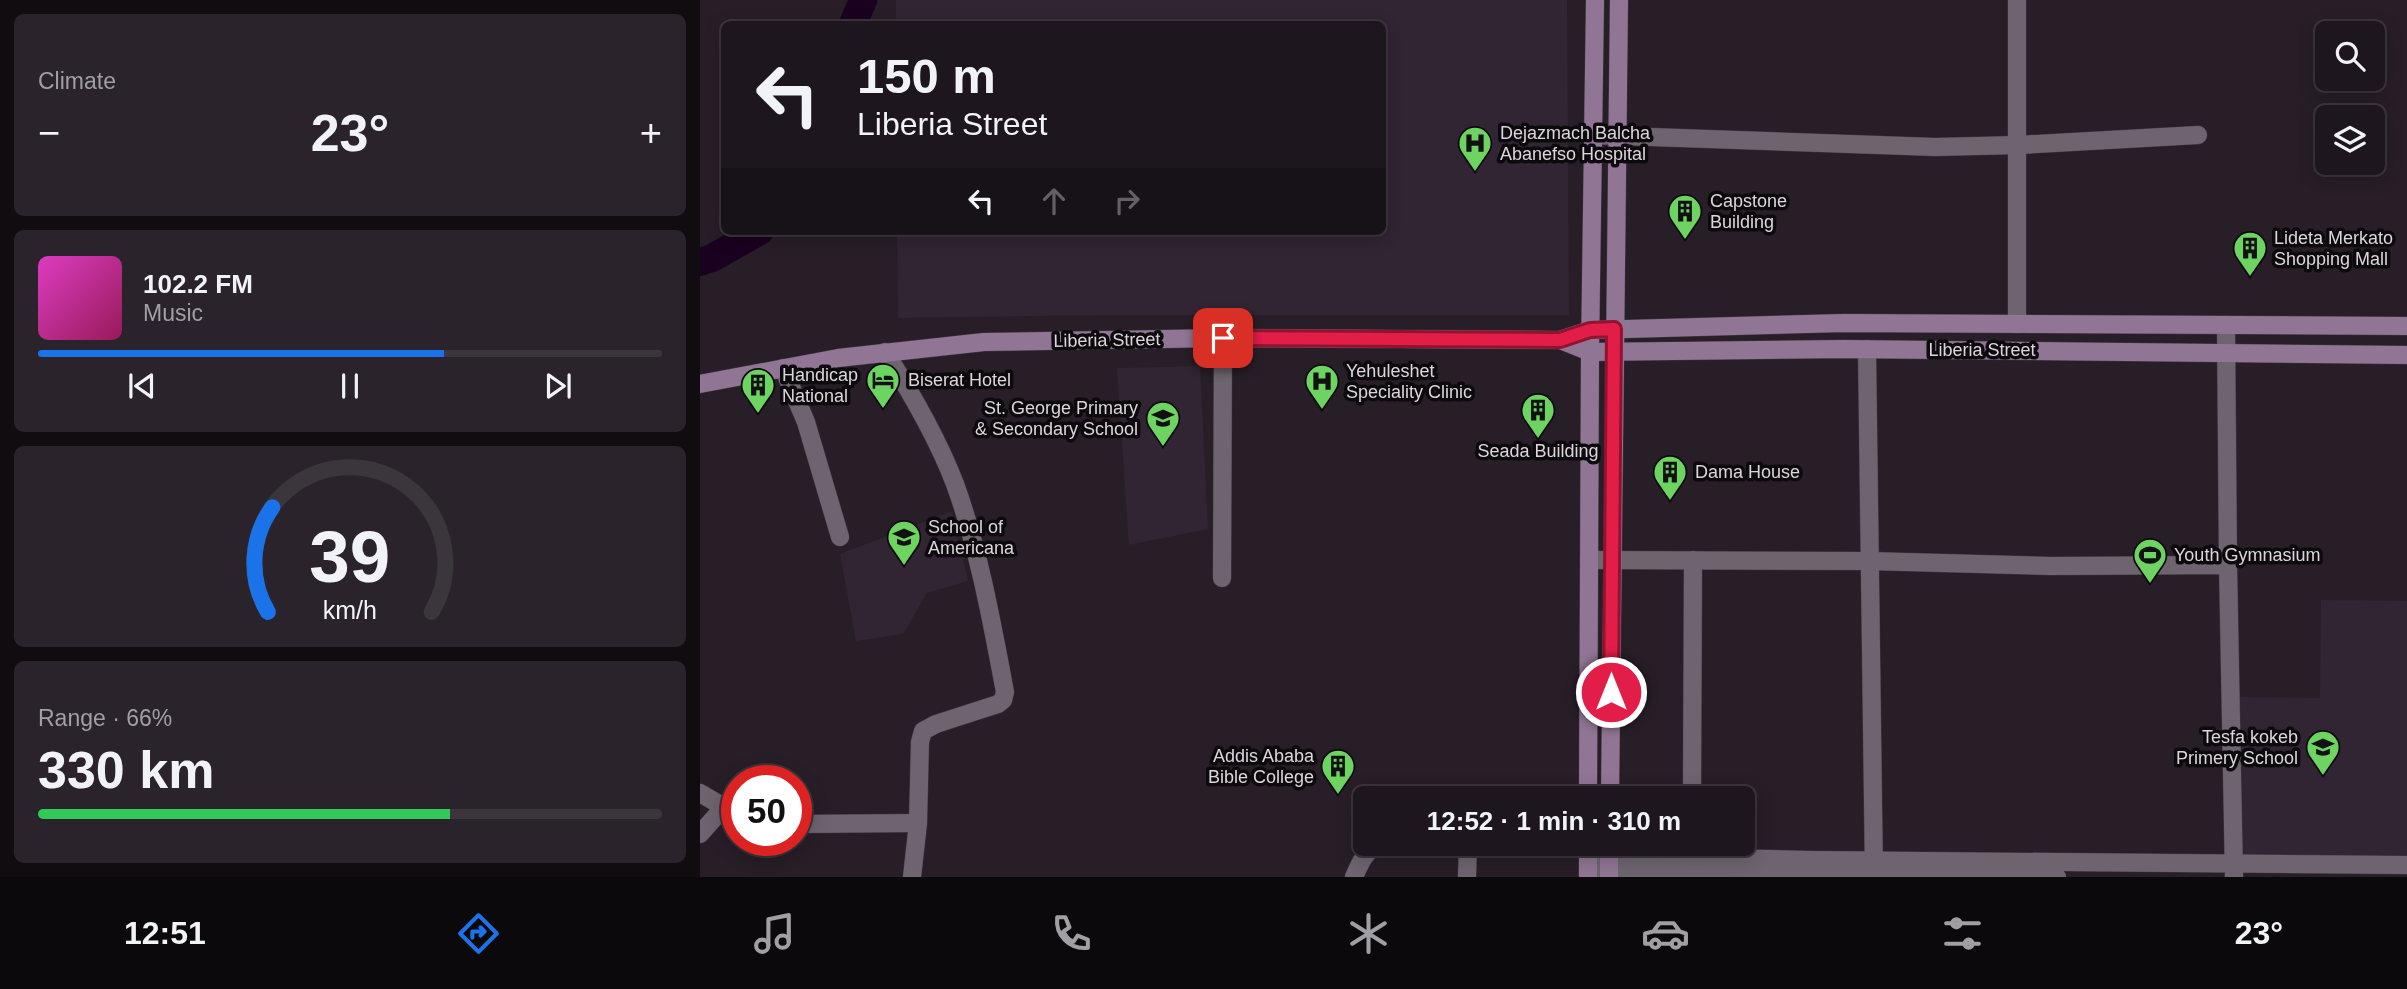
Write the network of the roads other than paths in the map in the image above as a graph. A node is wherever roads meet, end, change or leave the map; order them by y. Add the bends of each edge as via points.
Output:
1 (1595, 0) edge
2 (1619, 0) edge
3 (2017, 0) edge
4 (1593, 135) junction
5 (2198, 135) dead end
6 (1617, 137) junction
7 (2018, 145) junction
8 (1961, 324) junction
9 (2017, 324) junction
10 (2226, 324) junction
11 (2407, 326) edge
12 (1614, 329) junction
13 (1590, 330) junction
14 (1223, 338) junction
15 (1560, 340) junction
16 (1867, 349) junction
17 (1961, 350) junction
18 (885, 352) junction
19 (1590, 352) junction
20 (1614, 352) junction
21 (2227, 352) junction
22 (2407, 355) edge
23 (783, 368) junction
24 (700, 384) edge
25 (840, 537) dead end
26 (1589, 560) junction
27 (1612, 560) junction
28 (1693, 560) junction
29 (1870, 561) junction
30 (2228, 565) junction
31 (1222, 578) dead end
32 (1588, 786) edge
33 (1610, 786) edge
34 (1692, 786) edge
35 (700, 793) edge
36 (721, 804) edge
37 (721, 816) edge
38 (918, 823) junction
39 (812, 824) edge
40 (700, 834) edge
41 (1364, 856) edge
42 (1468, 856) edge
43 (1691, 858) edge
44 (1588, 862) edge
45 (1609, 862) edge
46 (2407, 865) edge
47 (1874, 868) edge
48 (2234, 870) edge
49 (1807, 876) edge
50 (1979, 876) edge
51 (912, 877) edge
52 (1354, 877) edge
53 (1467, 877) edge
54 (2057, 877) edge

1 - 4 street
2 - 6 street
3 - 7 street
4 - 6 street
4 - 13 street
5 - 7 street
6 - 7 street
6 - 12 street
7 - 9 street
8 - 9 street, Liberia Street
8 - 12 street, Liberia Street
8 - 17 street
9 - 10 street, Liberia Street
10 - 11 street, Liberia Street
10 - 21 street
12 - 13 street, Liberia Street
12 - 20 street
13 - 15 street, Liberia Street
13 - 19 street
14 - 15 street, Liberia Street
14 - 18 street, Liberia Street via 984,342
14 - 31 street
15 - 19 street, Liberia Street
16 - 17 street, Liberia Street
16 - 20 street, Liberia Street
16 - 29 street
17 - 21 street, Liberia Street
18 - 23 street, Liberia Street
18 - 38 street via 916,402 955,484 978,565 1004,692 998,704 923,731
19 - 20 street, Liberia Street
19 - 26 street
20 - 27 street
21 - 22 street, Liberia Street
21 - 30 street
23 - 24 street, Liberia Street
23 - 25 street via 806,422
26 - 27 street
26 - 32 street
27 - 28 street
27 - 33 street
28 - 29 street
28 - 34 street
29 - 30 street
29 - 47 street
30 - 48 street
35 - 36 street
37 - 40 street
38 - 39 street
38 - 51 street
41 - 52 street
42 - 53 street
43 - 45 street
43 - 47 street
43 - 49 street
44 - 45 street
46 - 48 street
47 - 48 street
47 - 49 street
47 - 50 street
50 - 54 street

